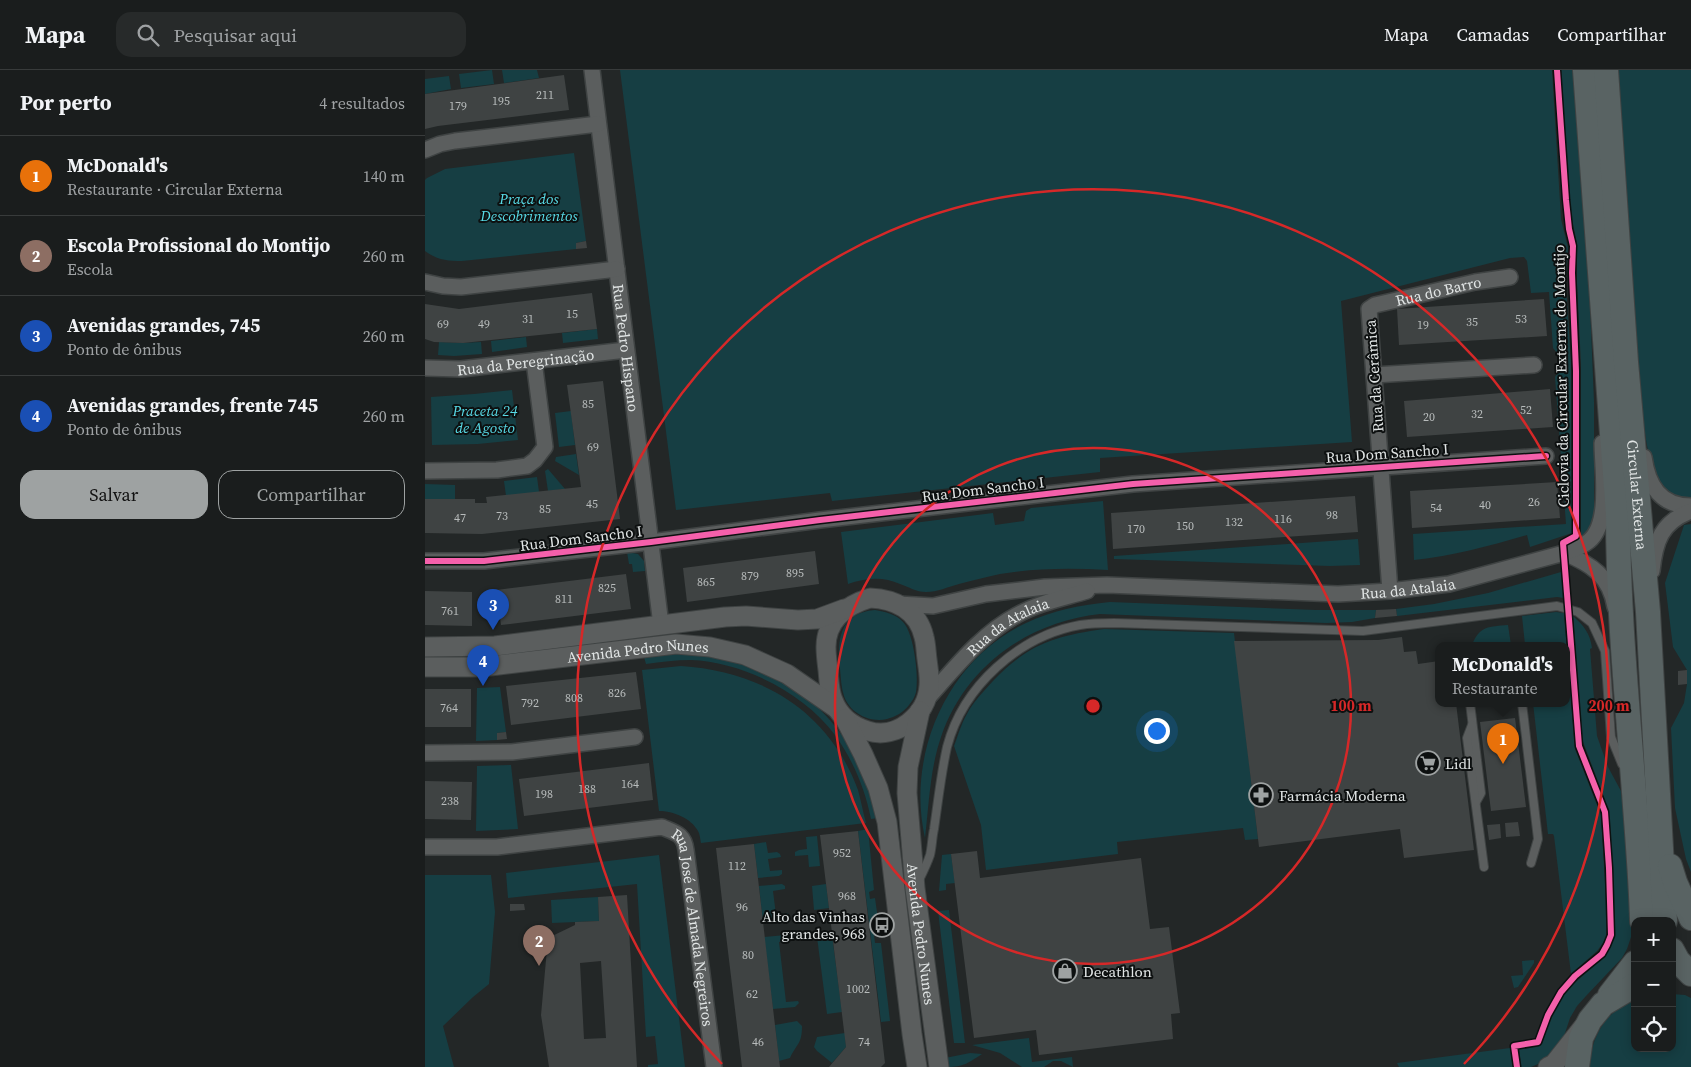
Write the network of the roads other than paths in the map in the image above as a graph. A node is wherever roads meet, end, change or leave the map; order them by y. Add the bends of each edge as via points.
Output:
1 (592, 70) edge
2 (1585, 70) edge
3 (1606, 70) edge
4 (599, 124) junction
5 (425, 150) edge
6 (617, 269) junction
7 (1510, 278) dead end
8 (425, 282) edge
9 (1369, 309) joint
10 (626, 350) junction
11 (1616, 357) junction
12 (534, 361) junction
13 (1534, 365) dead end
14 (425, 368) edge
15 (1374, 375) junction
16 (1546, 456) dead end
17 (1380, 466) junction
18 (425, 471) edge
19 (1691, 506) edge
20 (1691, 511) edge
21 (651, 542) junction
22 (1564, 553) junction
23 (425, 562) edge
24 (1107, 585) junction
25 (1390, 591) junction
26 (898, 604) junction
27 (844, 609) junction
28 (1648, 612) junction
29 (661, 625) junction
30 (425, 647) edge
31 (425, 667) edge
32 (1626, 670) junction
33 (924, 705) junction
34 (1470, 707) edge
35 (1522, 707) edge
36 (841, 714) junction
37 (635, 737) dead end
38 (425, 753) edge
39 (1634, 793) junction
40 (1660, 832) junction
41 (425, 847) edge
42 (1531, 863) dead end
43 (1484, 867) dead end
44 (915, 888) junction
45 (1642, 917) edge
46 (1665, 917) edge
47 (1691, 918) edge
48 (1676, 958) edge
49 (1631, 967) edge
50 (1691, 974) edge
51 (1676, 982) edge
52 (1691, 986) edge
53 (1631, 988) edge
54 (1596, 1012) junction
55 (714, 1067) edge
56 (917, 1067) edge
57 (939, 1067) edge
58 (1548, 1067) edge
59 (1577, 1067) edge

1 - 4 street, Rua Pedro Hispano
2 - 11 main road, Circular Externa
3 - 11 main road, Circular Externa
4 - 5 street via 455,141
4 - 6 street, Rua Pedro Hispano
6 - 8 street via 461,287
6 - 10 street, Rua Pedro Hispano
7 - 9 street, Rua do Barro via 1457,286
9 - 15 street, Rua da Cerâmica
10 - 12 street, Rua da Peregrinação
10 - 21 street, Rua Pedro Hispano
11 - 19 street via 1636,387 1648,478 1669,502
11 - 22 street, Circular Externa via 1601,378 1602,517 1590,540
11 - 28 main road, Circular Externa
11 - 32 main road, Circular Externa via 1618,546
12 - 14 street, Rua da Peregrinação via 461,369
12 - 18 street via 545,447 535,460 527,466 497,470
13 - 15 street
15 - 17 street, Rua da Cerâmica
16 - 17 street, Rua Dom Sancho I
17 - 21 street, Rua Dom Sancho I via 1111,486
17 - 25 street, Rua da Cerâmica
20 - 28 street via 1668,525 1658,539
21 - 23 street, Rua Dom Sancho I via 484,562
21 - 29 street, Rua Pedro Hispano
22 - 25 street, Rua da Atalaia via 1449,584
22 - 32 street via 1585,562 1601,574 1614,600
24 - 25 street, Rua da Atalaia via 1338,594
24 - 26 street, Rua da Atalaia via 1045,587 986,594 933,606
24 - 33 street, Rua da Atalaia via 1017,614 995,629 963,659
26 - 27 street via 870,598
26 - 33 street via 919,623 924,636 930,685
27 - 29 street, Avenida Pedro Nunes via 817,619 746,616
27 - 36 street via 828,632 825,646 831,695
28 - 40 main road, Circular Externa
29 - 30 street, Avenida Pedro Nunes via 495,646
31 - 36 street, Avenida Pedro Nunes via 482,667 676,644 710,646 745,655 787,674
32 - 39 main road, Circular Externa
33 - 36 street via 911,722 885,732 870,732 857,727
33 - 44 street, Avenida Pedro Nunes via 908,767
34 - 43 lane via 1481,792 1476,802
35 - 42 lane via 1538,839
36 - 56 street, Avenida Pedro Nunes via 878,788 887,822
37 - 38 street via 512,752
39 - 44 lane via 1611,737 1605,651 1592,623 1578,612 1557,606 1363,631 1114,623 1079,625 1050,634 1008,657 965,704 943,765 930,856
39 - 45 main road, Circular Externa
40 - 46 main road, Circular Externa
40 - 47 main road via 1675,882
41 - 55 street, Rua José de Almada Negreiros via 497,847 662,828 679,834 686,850
44 - 57 street, Avenida Pedro Nunes
48 - 50 main road
49 - 54 main road
51 - 52 main road
53 - 54 main road
54 - 58 street via 1554,1064
54 - 59 main road via 1581,1038

